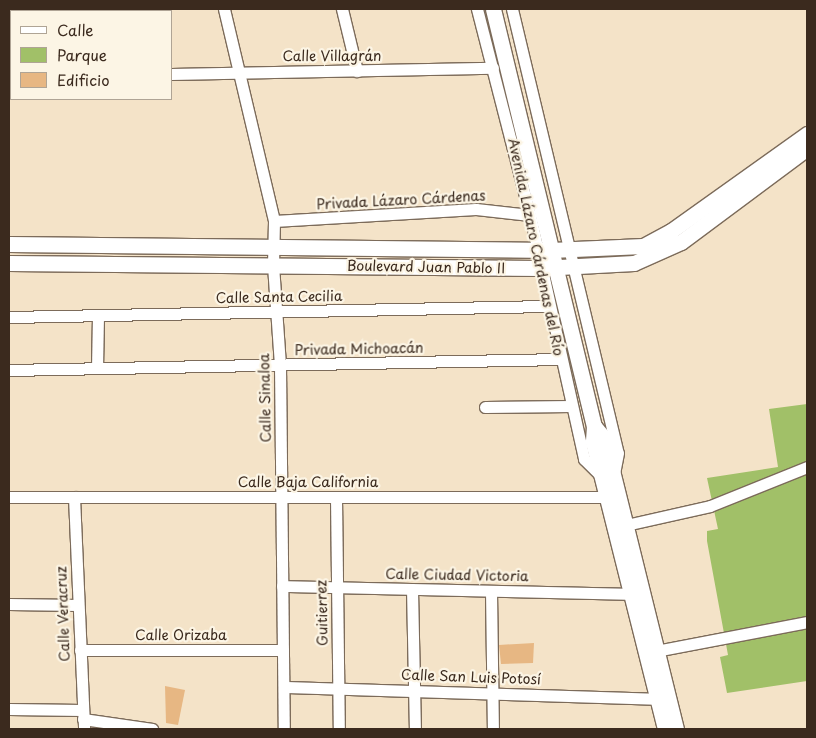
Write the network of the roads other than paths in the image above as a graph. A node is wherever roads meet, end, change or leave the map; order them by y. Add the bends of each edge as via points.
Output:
1 (224, 9) edge
2 (342, 9) edge
3 (477, 9) edge
4 (493, 9) edge
5 (512, 9) edge
6 (493, 68) junction
7 (240, 71) junction
8 (357, 71) junction
9 (172, 74) edge
10 (807, 134) edge
11 (807, 148) edge
12 (530, 214) junction
13 (274, 221) junction
14 (9, 244) edge
15 (273, 247) junction
16 (544, 250) junction
17 (569, 250) junction
18 (9, 263) edge
19 (273, 266) junction
20 (548, 268) junction
21 (574, 268) junction
22 (549, 306) junction
23 (278, 312) junction
24 (98, 315) junction
25 (9, 317) edge
26 (560, 359) junction
27 (280, 366) junction
28 (97, 368) junction
29 (9, 370) edge
30 (571, 406) junction
31 (485, 407) dead end
32 (807, 468) edge
33 (609, 477) junction
34 (280, 496) junction
35 (9, 497) edge
36 (74, 497) junction
37 (336, 497) junction
38 (608, 497) junction
39 (626, 525) junction
40 (282, 586) junction
41 (337, 587) junction
42 (412, 589) junction
43 (491, 590) junction
44 (631, 594) junction
45 (9, 604) edge
46 (78, 605) junction
47 (807, 622) edge
48 (80, 650) junction
49 (283, 650) junction
50 (651, 652) junction
51 (284, 687) junction
52 (338, 688) junction
53 (414, 690) junction
54 (493, 693) junction
55 (657, 699) junction
56 (9, 709) edge
57 (83, 720) edge
58 (152, 729) edge
59 (284, 729) edge
60 (339, 729) edge
61 (415, 729) edge
62 (493, 729) edge
63 (665, 729) edge
64 (676, 729) edge

1 - 7 street, Calle Sinaloa
2 - 8 street
3 - 6 street, Avenida Lázaro Cárdenas del Río
4 - 16 main road, Avenida Lázaro Cárdenas del Río
5 - 17 street, Avenida Lázaro Cárdenas del Río
6 - 8 street, Calle Villagrán
6 - 12 street, Avenida Lázaro Cárdenas del Río
7 - 8 street, Calle Villagrán
7 - 9 street, Calle Villagrán
7 - 13 street, Calle Sinaloa
10 - 17 main road, Boulevard Juan Pablo II via 671,231 642,246
11 - 21 main road, Boulevard Juan Pablo II via 662,252 634,263
12 - 13 street, Privada Lázaro Cárdenas via 476,209
12 - 16 street, Avenida Lázaro Cárdenas del Río
13 - 15 street, Calle Sinaloa
14 - 15 main road, Boulevard Juan Pablo II
15 - 16 main road, Boulevard Juan Pablo II
15 - 19 street, Calle Sinaloa
16 - 17 main road, Boulevard Juan Pablo II
16 - 20 main road, Avenida Lázaro Cárdenas del Río
17 - 21 street, Avenida Lázaro Cárdenas del Río
18 - 19 main road, Boulevard Juan Pablo II
19 - 20 main road, Boulevard Juan Pablo II
19 - 23 street, Calle Sinaloa
20 - 21 main road, Boulevard Juan Pablo II
20 - 22 street, Avenida Lázaro Cárdenas del Río
20 - 33 main road, Avenida Lázaro Cárdenas del Río via 594,426 604,438
21 - 33 street, Avenida Lázaro Cárdenas del Río via 618,453
22 - 23 street, Calle Santa Cecilia
22 - 26 street, Avenida Lázaro Cárdenas del Río
23 - 24 street, Calle Santa Cecilia
23 - 27 street, Calle Sinaloa
24 - 25 street, Calle Santa Cecilia
24 - 28 street
26 - 27 street, Privada Michoacán
26 - 30 street, Avenida Lázaro Cárdenas del Río
27 - 28 street, Privada Michoacán
27 - 34 street, Calle Sinaloa
28 - 29 street, Privada Michoacán
30 - 31 street
30 - 33 street, Avenida Lázaro Cárdenas del Río via 584,459
32 - 39 street via 710,506
33 - 38 main road, Avenida Lázaro Cárdenas del Río
33 - 39 main road, Avenida Lázaro Cárdenas del Río
34 - 36 street, Calle Baja California
34 - 37 street, Calle Baja California
34 - 40 street, Calle Sinaloa
35 - 36 street, Calle Baja California
36 - 46 street, Calle Veracruz
37 - 38 street, Calle Baja California
37 - 41 street, Guitierrez
38 - 44 main road, Avenida Lázaro Cárdenas del Río
39 - 50 main road, Avenida Lázaro Cárdenas del Río
40 - 41 street, Calle Ciudad Victoria
40 - 49 street, Calle Sinaloa
41 - 42 street, Calle Ciudad Victoria
41 - 52 street, Guitierrez
42 - 43 street, Calle Ciudad Victoria
42 - 53 street
43 - 44 street, Calle Ciudad Victoria
43 - 54 street
44 - 50 main road, Avenida Lázaro Cárdenas del Río
45 - 46 street
46 - 48 street, Calle Veracruz
47 - 50 street
48 - 49 street, Calle Orizaba
48 - 57 street, Calle Veracruz
49 - 51 street, Calle Sinaloa
50 - 55 main road, Avenida Lázaro Cárdenas del Río
50 - 64 main road, Avenida Lázaro Cárdenas del Río
51 - 52 street, Calle San Luis Potosí
51 - 59 street, Calle Sinaloa
52 - 53 street, Calle San Luis Potosí
52 - 60 street, Guitierrez
53 - 54 street, Calle San Luis Potosí
53 - 61 street
54 - 55 street, Calle San Luis Potosí
54 - 62 street
55 - 63 main road, Avenida Lázaro Cárdenas del Río
56 - 57 street
57 - 58 street

